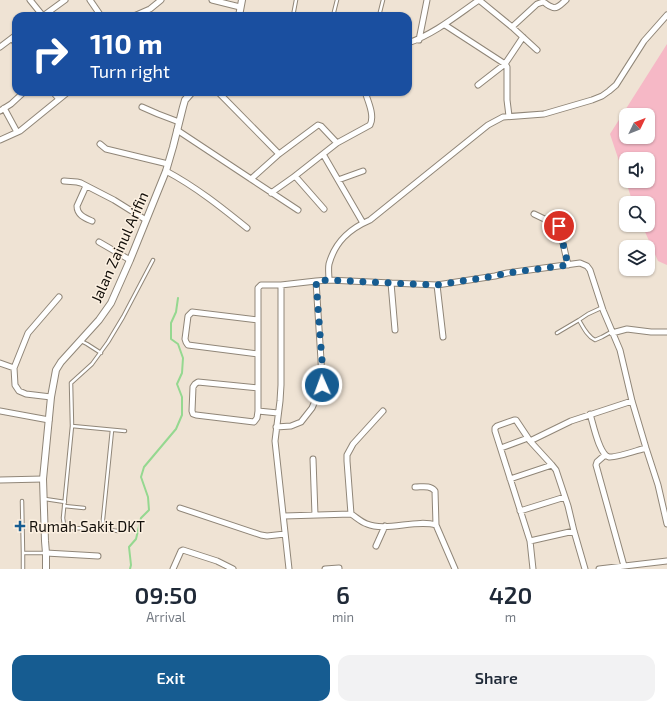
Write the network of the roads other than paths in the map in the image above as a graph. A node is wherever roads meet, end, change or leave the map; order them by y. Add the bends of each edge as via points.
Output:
1 (30, 0) edge
2 (64, 0) edge
3 (90, 0) edge
4 (161, 0) edge
5 (212, 0) edge
6 (242, 0) edge
7 (296, 0) edge
8 (337, 0) edge
9 (383, 0) edge
10 (427, 0) edge
11 (479, 0) edge
12 (566, 0) edge
13 (240, 7) junction
14 (40, 12) edge
15 (48, 12) edge
16 (98, 12) edge
17 (143, 12) edge
18 (239, 12) edge
19 (294, 12) edge
20 (334, 12) edge
21 (380, 12) edge
22 (667, 15) edge
23 (445, 25) junction
24 (512, 27) junction
25 (523, 37) junction
26 (12, 38) edge
27 (419, 40) junction
28 (412, 42) edge
29 (0, 47) edge
30 (537, 50) dead end
31 (505, 64) junction
32 (478, 85) dead end
33 (19, 96) edge
34 (56, 96) edge
35 (63, 96) edge
36 (188, 96) edge
37 (222, 96) edge
38 (366, 96) edge
39 (59, 99) junction
40 (142, 107) dead end
41 (2, 110) edge
42 (509, 116) junction
43 (179, 122) junction
44 (177, 130) junction
45 (17, 132) junction
46 (0, 140) edge
47 (100, 144) dead end
48 (337, 144) junction
49 (279, 154) junction
50 (323, 154) junction
51 (168, 164) junction
52 (166, 171) junction
53 (363, 171) dead end
54 (295, 176) junction
55 (251, 179) junction
56 (338, 180) junction
57 (64, 181) dead end
58 (86, 186) junction
59 (271, 192) junction
60 (324, 209) dead end
61 (298, 210) dead end
62 (534, 214) dead end
63 (146, 220) junction
64 (92, 221) dead end
65 (363, 223) junction
66 (247, 228) dead end
67 (99, 242) dead end
68 (130, 260) junction
69 (153, 260) dead end
70 (568, 265) junction
71 (329, 280) junction
72 (316, 281) junction
73 (391, 283) junction
74 (280, 285) junction
75 (437, 285) junction
76 (59, 297) dead end
77 (602, 308) junction
78 (258, 320) junction
79 (579, 320) junction
80 (395, 330) dead end
81 (612, 332) junction
82 (667, 332) edge
83 (557, 333) dead end
84 (443, 337) dead end
85 (80, 341) junction
86 (101, 353) junction
87 (258, 354) junction
88 (0, 363) edge
89 (14, 368) junction
90 (258, 388) junction
91 (51, 397) junction
92 (632, 400) junction
93 (0, 411) edge
94 (258, 411) junction
95 (383, 411) dead end
96 (278, 413) junction
97 (590, 414) junction
98 (49, 420) junction
99 (72, 426) junction
100 (276, 427) junction
101 (112, 430) junction
102 (125, 431) dead end
103 (529, 440) junction
104 (501, 448) junction
105 (646, 448) junction
106 (605, 455) junction
107 (313, 459) dead end
108 (552, 465) junction
109 (43, 479) junction
110 (510, 479) junction
111 (0, 480) edge
112 (415, 487) dead end
113 (565, 497) junction
114 (44, 499) junction
115 (22, 501) dead end
116 (65, 502) junction
117 (64, 506) junction
118 (84, 508) dead end
119 (180, 508) dead end
120 (520, 511) junction
121 (351, 514) junction
122 (315, 515) junction
123 (284, 516) junction
124 (667, 524) edge
125 (436, 525) junction
126 (384, 526) junction
127 (102, 529) junction
128 (118, 531) dead end
129 (574, 531) junction
130 (285, 534) junction
131 (530, 541) junction
132 (376, 546) dead end
133 (23, 552) junction
134 (46, 553) junction
135 (98, 556) dead end
136 (667, 561) edge
137 (624, 566) junction
138 (339, 568) dead end
139 (23, 569) edge
140 (46, 569) edge
141 (173, 569) edge
142 (233, 569) edge
143 (289, 569) edge
144 (325, 569) edge
145 (455, 569) edge
146 (532, 569) edge
147 (585, 569) edge
148 (599, 569) edge

1 - 14 street
2 - 15 street
3 - 16 street
4 - 17 street
5 - 13 street
6 - 13 street
7 - 19 lane
8 - 20 lane
9 - 21 lane
10 - 27 street
11 - 23 street
11 - 24 street
12 - 24 street via 555,8 543,2 537,4
13 - 18 street
22 - 42 street via 644,41 616,85 602,96 544,114
23 - 27 street
23 - 31 street
24 - 25 street
25 - 30 street
25 - 31 street
26 - 29 street
27 - 28 street
31 - 32 street
31 - 42 street
33 - 41 street
34 - 39 street
35 - 39 street
36 - 43 street, Jalan Zainul Arifin via 180,113
37 - 49 street
38 - 48 street via 372,115 370,125
39 - 45 street
40 - 43 street
41 - 45 street
42 - 65 street via 488,125
43 - 44 street, Jalan Zainul Arifin
44 - 51 street, Jalan Zainul Arifin
44 - 55 street
45 - 46 street
47 - 51 street via 106,149
48 - 49 street via 318,125
48 - 50 street
49 - 55 street
50 - 54 street
50 - 56 street
51 - 52 street, Jalan Zainul Arifin
52 - 63 street, Jalan Zainul Arifin
52 - 66 street via 220,205
53 - 56 street
54 - 59 street
54 - 60 street
55 - 59 street
56 - 65 street
57 - 58 street
58 - 63 street
58 - 64 street via 77,209 79,214
59 - 61 street
62 - 70 street via 559,226
63 - 68 street, Jalan Zainul Arifin
65 - 71 street via 339,243 329,266
67 - 68 street
68 - 85 street, Jalan Zainul Arifin via 111,303
69 - 86 lane
70 - 75 street
70 - 77 street via 580,263 587,266
71 - 72 street
71 - 73 street
72 - 74 street
72 - 100 street via 322,385 312,408 301,422
73 - 75 street
73 - 80 street
74 - 78 street via 259,286
74 - 96 street via 281,385
75 - 84 street
76 - 89 street via 28,333
77 - 79 lane
77 - 81 street
78 - 87 street
78 - 87 street via 192,312 188,316 185,339 188,345
79 - 81 lane via 595,340
79 - 83 lane
81 - 82 street via 627,329
81 - 92 street via 620,350
85 - 86 lane
85 - 91 street, Jalan Zainul Arifin via 56,370
86 - 99 lane via 71,383
87 - 90 street
88 - 89 street
89 - 91 street via 18,391
90 - 94 street
90 - 94 street via 198,382 193,387 192,411 196,415 254,422
91 - 98 street, Jalan Zainul Arifin
92 - 97 street
92 - 105 street
93 - 98 street
94 - 96 street
95 - 121 street via 353,444 347,455
96 - 100 street
97 - 103 street
97 - 106 street via 600,449
98 - 109 street, Jalan Zainul Arifin
99 - 101 lane
99 - 116 lane
100 - 123 street via 275,441
101 - 102 lane
101 - 127 lane
103 - 104 street
103 - 104 street via 515,420 495,428
103 - 108 street
104 - 110 street
105 - 106 street via 616,456
105 - 124 street
106 - 137 street via 596,465
107 - 122 street
108 - 110 street
108 - 113 street via 558,474
109 - 111 street
109 - 114 street, Jalan Zainul Arifin
110 - 120 street
112 - 125 street via 427,486 435,491
113 - 120 street
113 - 129 street
114 - 116 lane
114 - 134 street, Jalan Zainul Arifin
115 - 133 lane
116 - 117 lane
117 - 118 lane
117 - 127 lane via 64,525 69,528
119 - 130 street via 261,535
120 - 131 street
121 - 122 street
121 - 126 street via 366,524
122 - 123 street
123 - 130 street
125 - 126 street
125 - 145 street
126 - 132 street
127 - 128 lane
129 - 131 street
129 - 147 street
130 - 143 street
131 - 146 street
133 - 134 lane
133 - 139 lane
134 - 135 street
134 - 140 street, Jalan Zainul Arifin
136 - 137 street
137 - 148 street
138 - 144 street
141 - 142 street via 183,550

